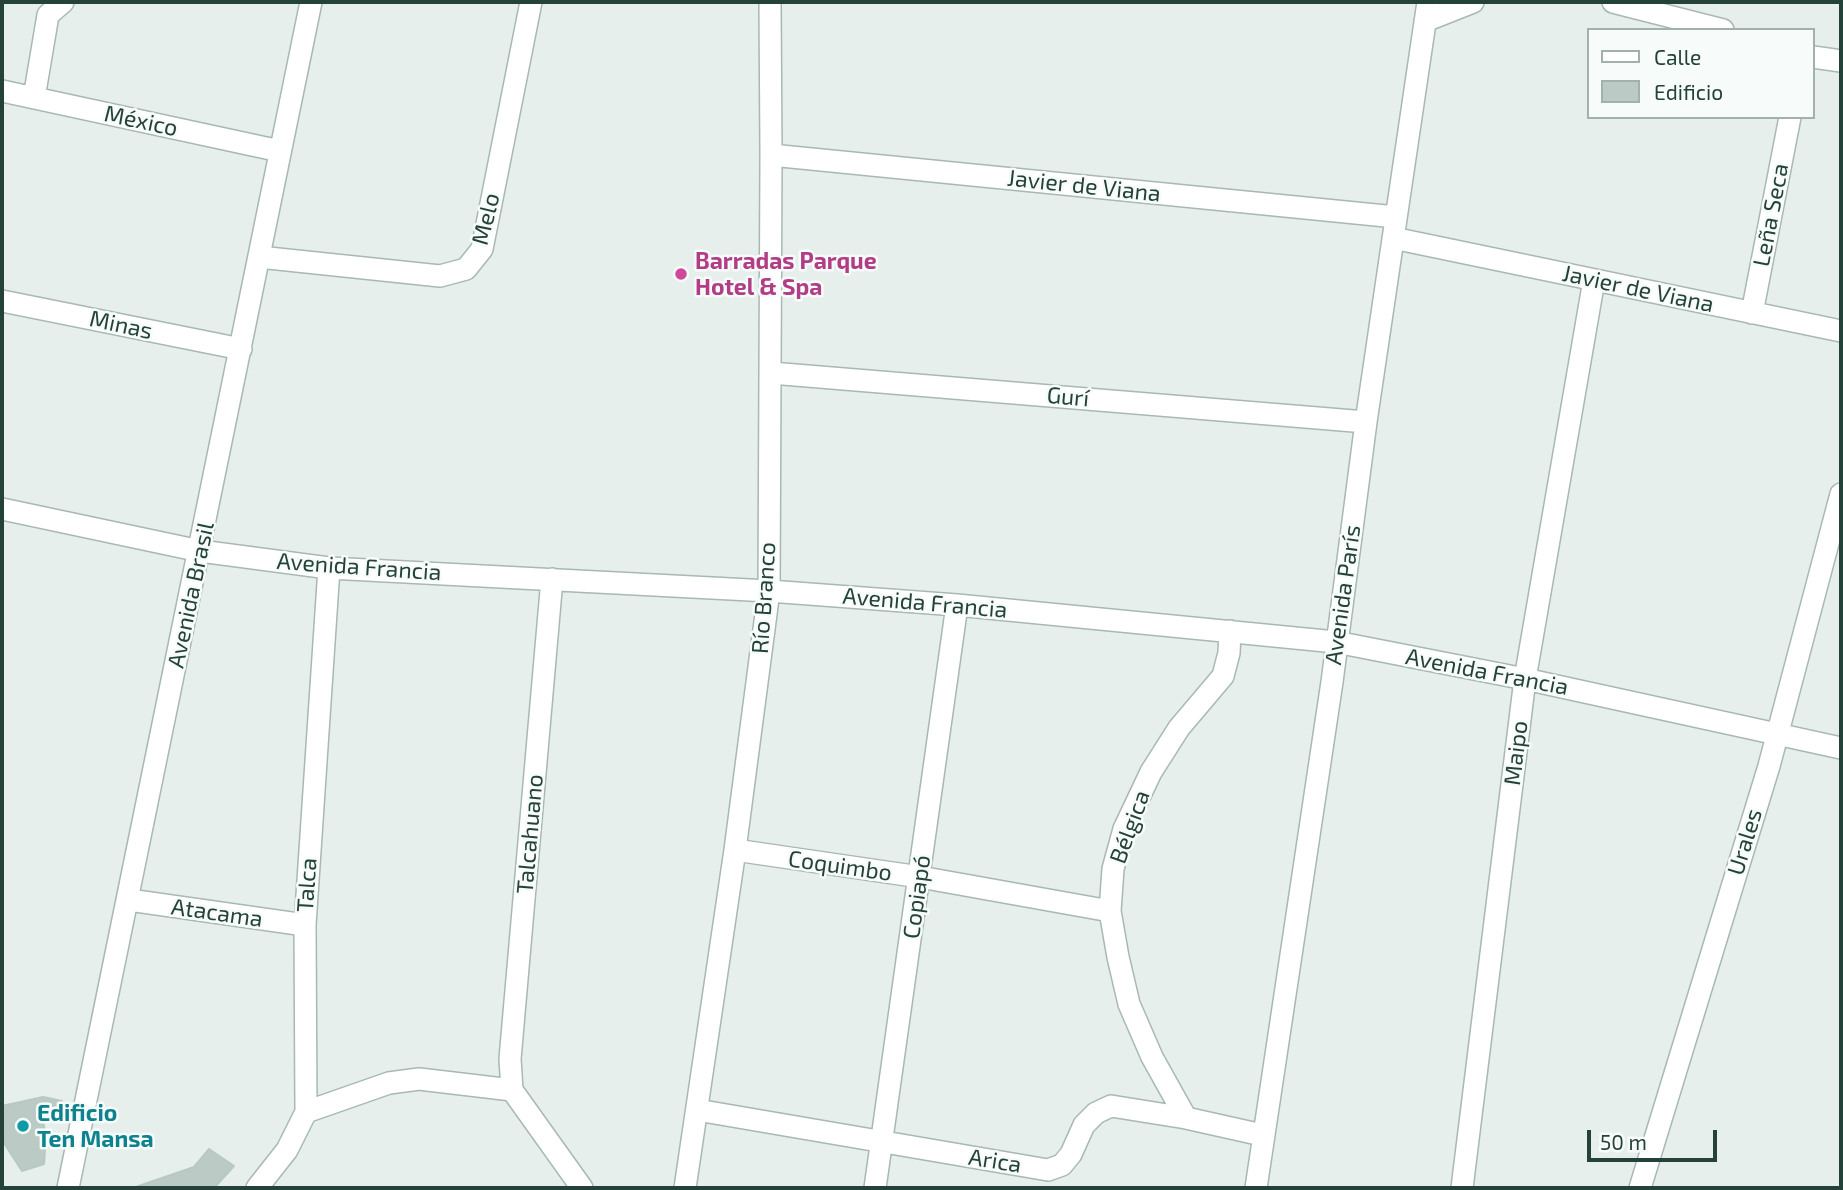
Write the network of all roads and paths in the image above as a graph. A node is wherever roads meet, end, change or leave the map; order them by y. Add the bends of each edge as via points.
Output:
1 (63, 2) edge
2 (310, 2) edge
3 (531, 2) edge
4 (770, 2) edge
5 (1474, 2) edge
6 (1613, 2) edge
7 (1426, 12) edge
8 (1715, 28) edge
9 (1815, 57) edge
10 (1841, 61) edge
11 (2, 91) edge
12 (34, 98) junction
13 (1790, 119) edge
14 (280, 151) junction
15 (771, 155) junction
16 (1396, 217) junction
17 (1393, 238) junction
18 (259, 257) junction
19 (1594, 280) junction
20 (2, 301) edge
21 (1752, 313) junction
22 (1841, 331) edge
23 (240, 349) junction
24 (771, 373) junction
25 (1366, 422) junction
26 (1841, 494) edge
27 (3, 515) edge
28 (200, 551) junction
29 (329, 568) junction
30 (552, 579) junction
31 (769, 592) junction
32 (957, 605) junction
33 (1230, 631) junction
34 (1336, 642) junction
35 (1525, 679) junction
36 (1777, 733) junction
37 (1841, 748) edge
38 (735, 850) junction
39 (920, 877) junction
40 (129, 900) junction
41 (1110, 911) junction
42 (304, 925) junction
43 (512, 1090) junction
44 (697, 1110) junction
45 (306, 1112) junction
46 (1186, 1118) junction
47 (1262, 1135) junction
48 (882, 1142) junction
49 (67, 1187) edge
50 (257, 1188) edge
51 (582, 1188) edge
52 (685, 1188) edge
53 (875, 1188) edge
54 (1256, 1188) edge
55 (1462, 1188) edge
56 (1640, 1188) edge

1 - 12 street via 48,15
2 - 14 street, Avenida Brasil
3 - 18 street, Melo via 482,249 466,269 440,276
4 - 15 street, Río Branco
5 - 7 street
6 - 8 street
7 - 16 street, Avenida París
9 - 10 street
11 - 12 street, México
12 - 14 street, México
13 - 21 street, Leña Seca
14 - 18 street, Avenida Brasil
15 - 16 street, Javier de Viana
15 - 24 street, Río Branco
16 - 17 street, Avenida París
17 - 19 street, Javier de Viana
17 - 25 street, Avenida París
18 - 23 street, Avenida Brasil
19 - 21 street, Javier de Viana
19 - 35 street, Maipo
20 - 23 street, Minas
21 - 22 street, Javier de Viana
23 - 28 street, Avenida Brasil
24 - 25 street, Gurí
24 - 31 street, Río Branco
25 - 34 street, Avenida París
26 - 36 street, Urales
27 - 28 street, Avenida Francia
28 - 29 street, Avenida Francia
28 - 40 street, Avenida Brasil
29 - 30 street, Avenida Francia
29 - 42 street, Talca
30 - 31 street, Avenida Francia
30 - 43 street, Talcahuano via 510,1059
31 - 32 street, Avenida Francia
31 - 38 street, Río Branco
32 - 33 street, Avenida Francia
32 - 39 street, Copiapó
33 - 34 street, Avenida Francia
33 - 41 street, Bélgica via 1223,676 1179,728 1151,772 1124,829 1113,869
34 - 35 street, Avenida Francia
34 - 47 street, Avenida París
35 - 36 street, Avenida Francia
35 - 55 street, Maipo
36 - 37 street, Avenida Francia
36 - 56 street, Urales
38 - 39 street, Coquimbo
38 - 44 street, Río Branco
39 - 41 street, Coquimbo
39 - 48 street, Copiapó
40 - 42 street, Atacama
40 - 49 street, Avenida Brasil
41 - 46 street, Bélgica via 1129,1004
42 - 45 street, Talca
43 - 45 street via 419,1079 389,1083
43 - 51 street
44 - 48 street, Arica
44 - 52 street, Río Branco
45 - 50 street, Talca via 287,1150
46 - 47 street, Arica
46 - 48 street, Arica via 1111,1106 1084,1125 1062,1165 1048,1170
47 - 54 street, Avenida París
48 - 53 street, Copiapó

